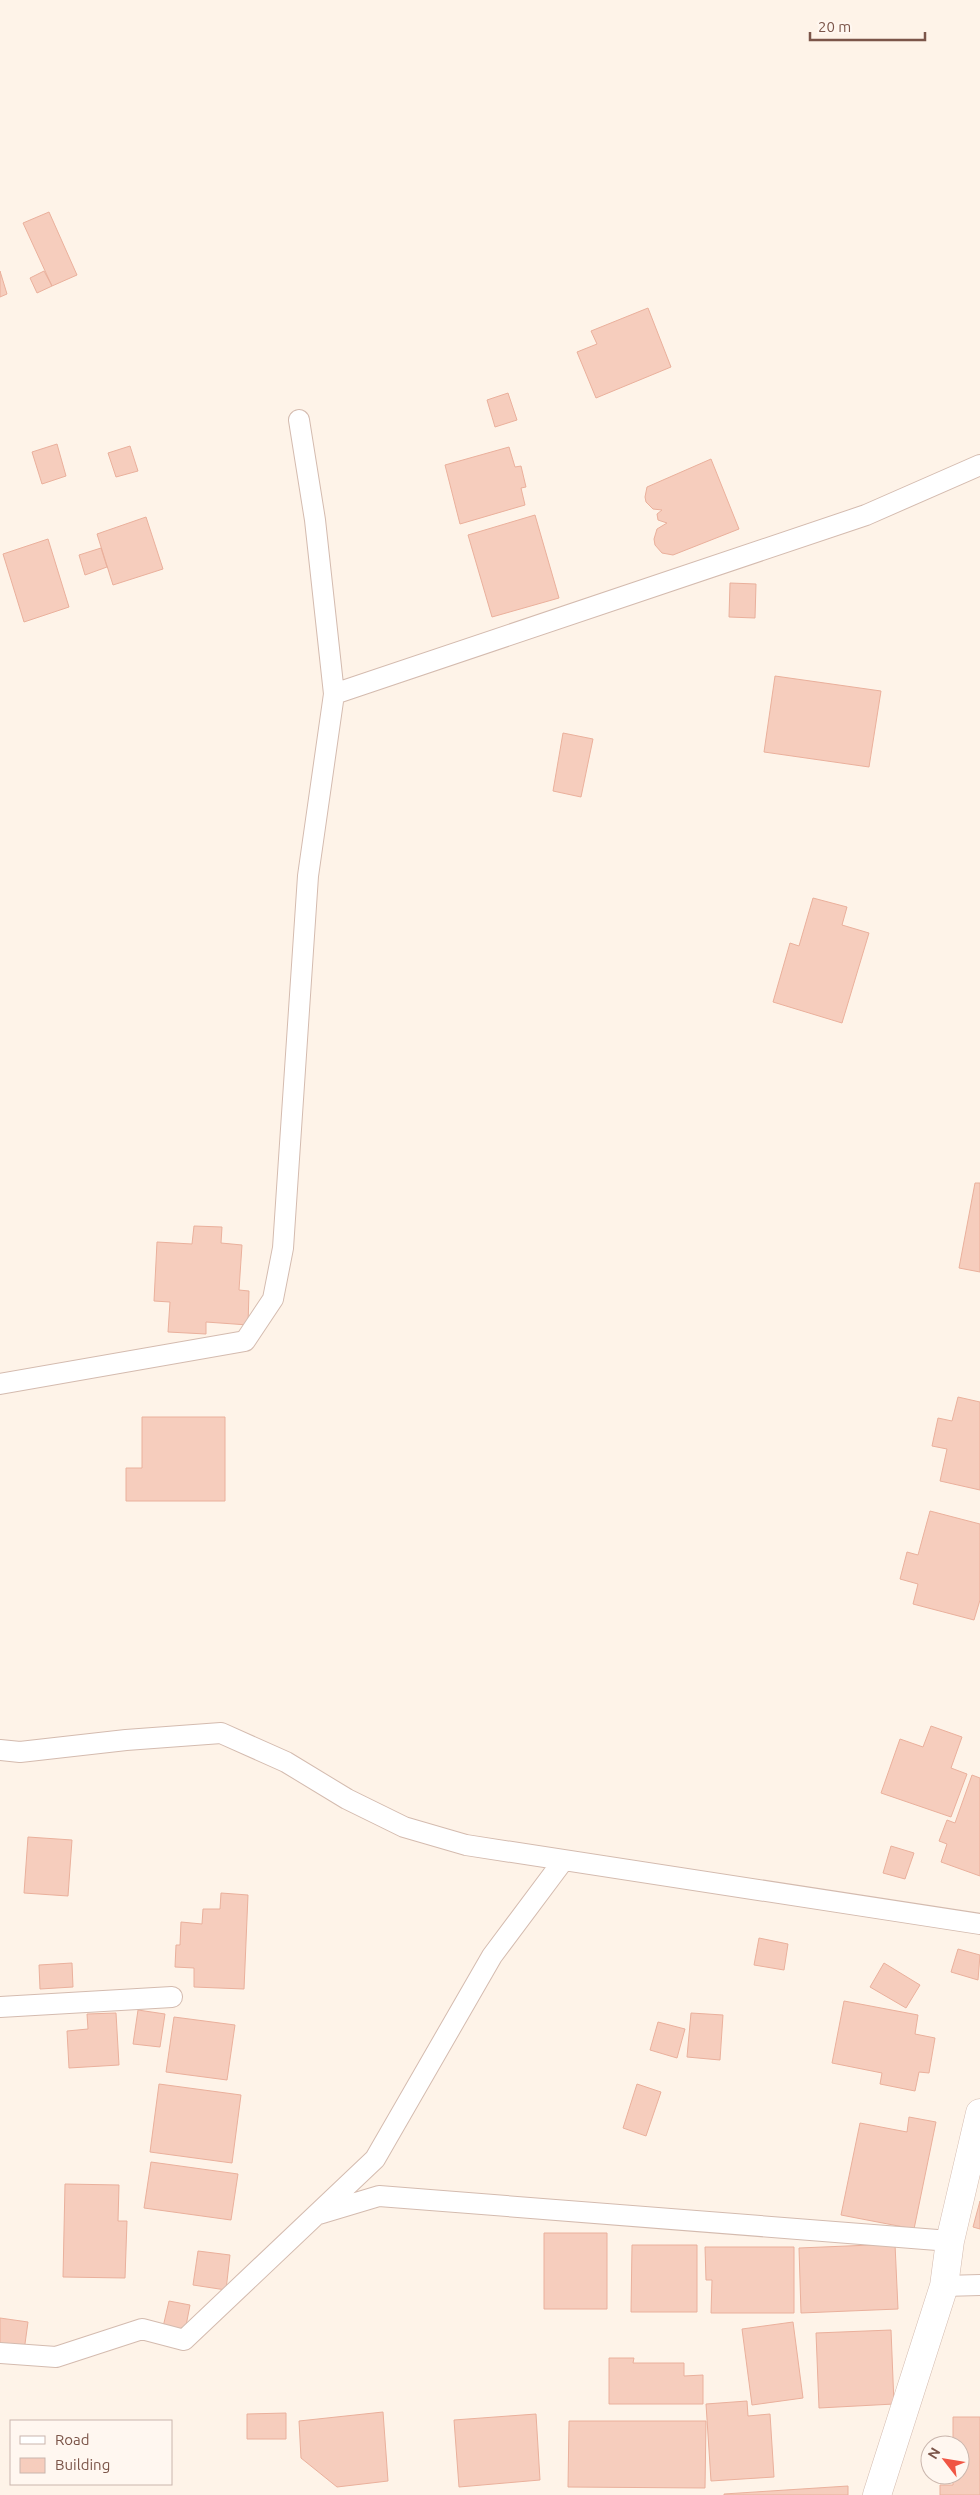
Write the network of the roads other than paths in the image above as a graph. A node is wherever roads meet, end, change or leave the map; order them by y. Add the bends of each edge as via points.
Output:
1 (299, 420) dead end
2 (980, 465) edge
3 (334, 694) junction
4 (0, 1384) edge
5 (0, 1750) edge
6 (563, 1861) junction
7 (980, 1924) edge
8 (172, 1997) dead end
9 (0, 2007) edge
10 (980, 2113) edge
11 (316, 2215) junction
12 (950, 2241) junction
13 (944, 2286) junction
14 (980, 2286) edge
15 (0, 2353) edge
16 (877, 2495) edge

1 - 3 lane via 315,520
2 - 3 lane via 866,515
3 - 4 lane via 308,876 283,1248 273,1299 245,1341
5 - 6 lane via 20,1752 221,1733 286,1762 347,1799 404,1827 466,1845
6 - 7 lane
6 - 11 lane via 492,1956 375,2159
8 - 9 lane
10 - 12 street
11 - 12 lane via 379,2196
11 - 15 lane via 184,2340 142,2329 56,2357
12 - 13 street
13 - 14 lane
13 - 16 street

